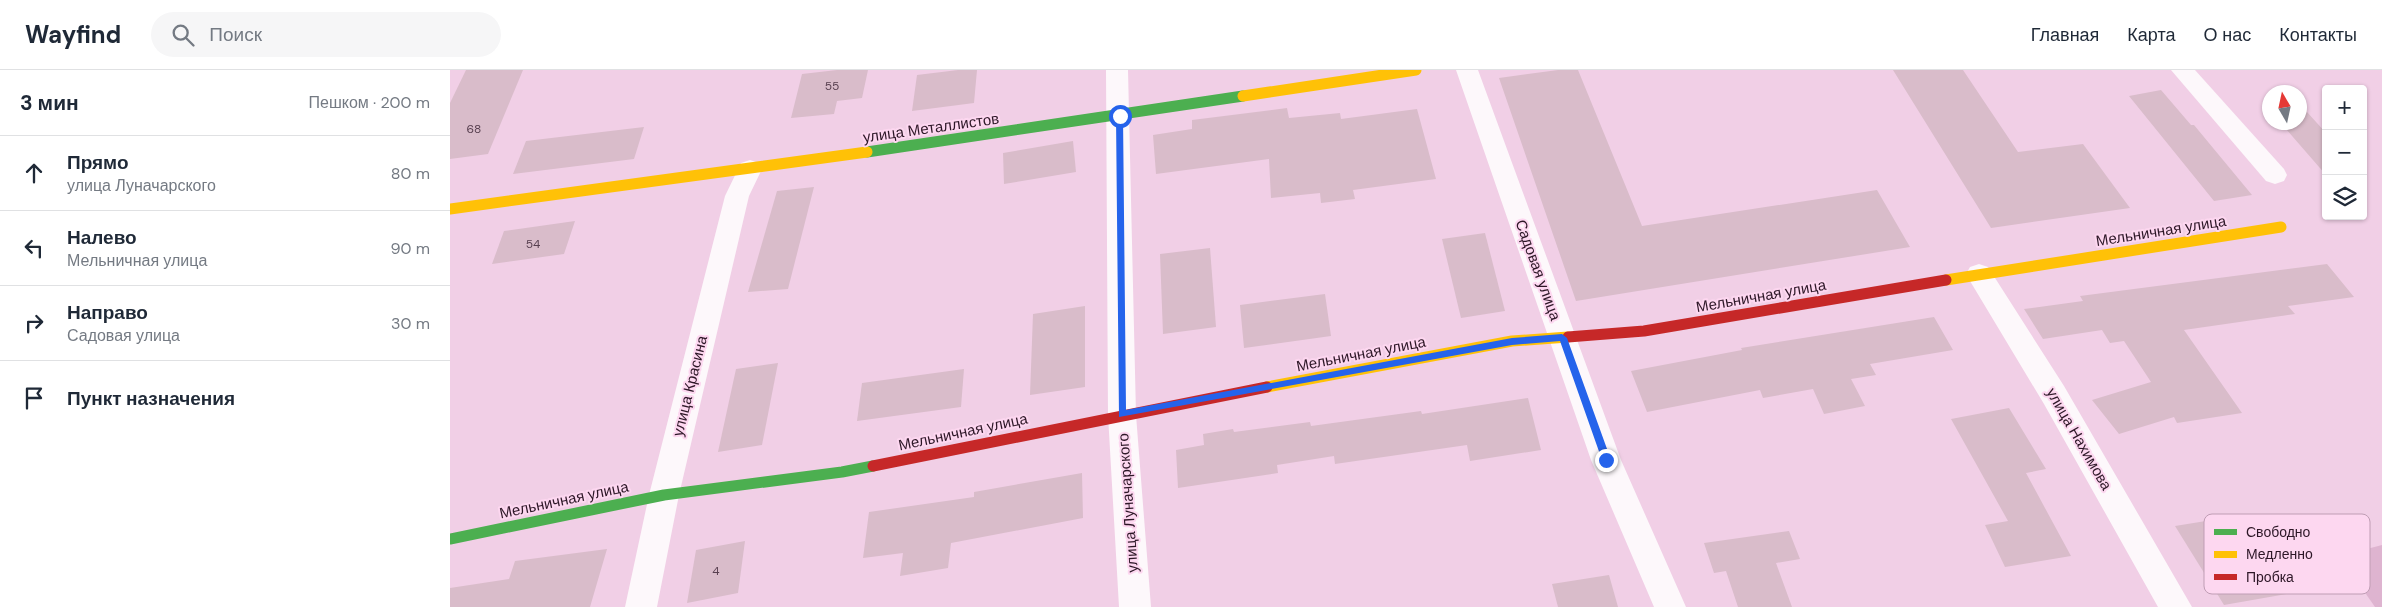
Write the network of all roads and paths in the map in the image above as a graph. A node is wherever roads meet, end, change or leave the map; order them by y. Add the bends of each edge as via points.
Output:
1 (1117, 70) edge
2 (1416, 70) edge
3 (1467, 70) edge
4 (2182, 70) edge
5 (1120, 116) junction
6 (750, 169) junction
7 (2275, 175) dead end
8 (450, 208) edge
9 (2281, 227) dead end
10 (1980, 274) junction
11 (1562, 338) junction
12 (1122, 415) junction
13 (664, 495) junction
14 (450, 539) edge
15 (641, 607) edge
16 (1135, 607) edge
17 (1670, 607) edge
18 (2176, 607) edge

1 - 5 street, улица Луначарского
2 - 5 street, улица Металлистов
3 - 11 street, Садовая улица
4 - 7 street
5 - 6 street, улица Металлистов
5 - 12 street, улица Луначарского
6 - 8 street, улица Металлистов
6 - 13 street, улица Красина via 737,196
9 - 10 street, Мельничная улица
10 - 11 street, Мельничная улица via 1644,331
10 - 18 street, улица Нахимова
11 - 12 street, Мельничная улица via 1512,341
11 - 17 street, Садовая улица via 1606,460
12 - 13 street, Мельничная улица via 842,472
12 - 16 street, улица Луначарского
13 - 14 street, Мельничная улица
13 - 15 street, улица Красина

